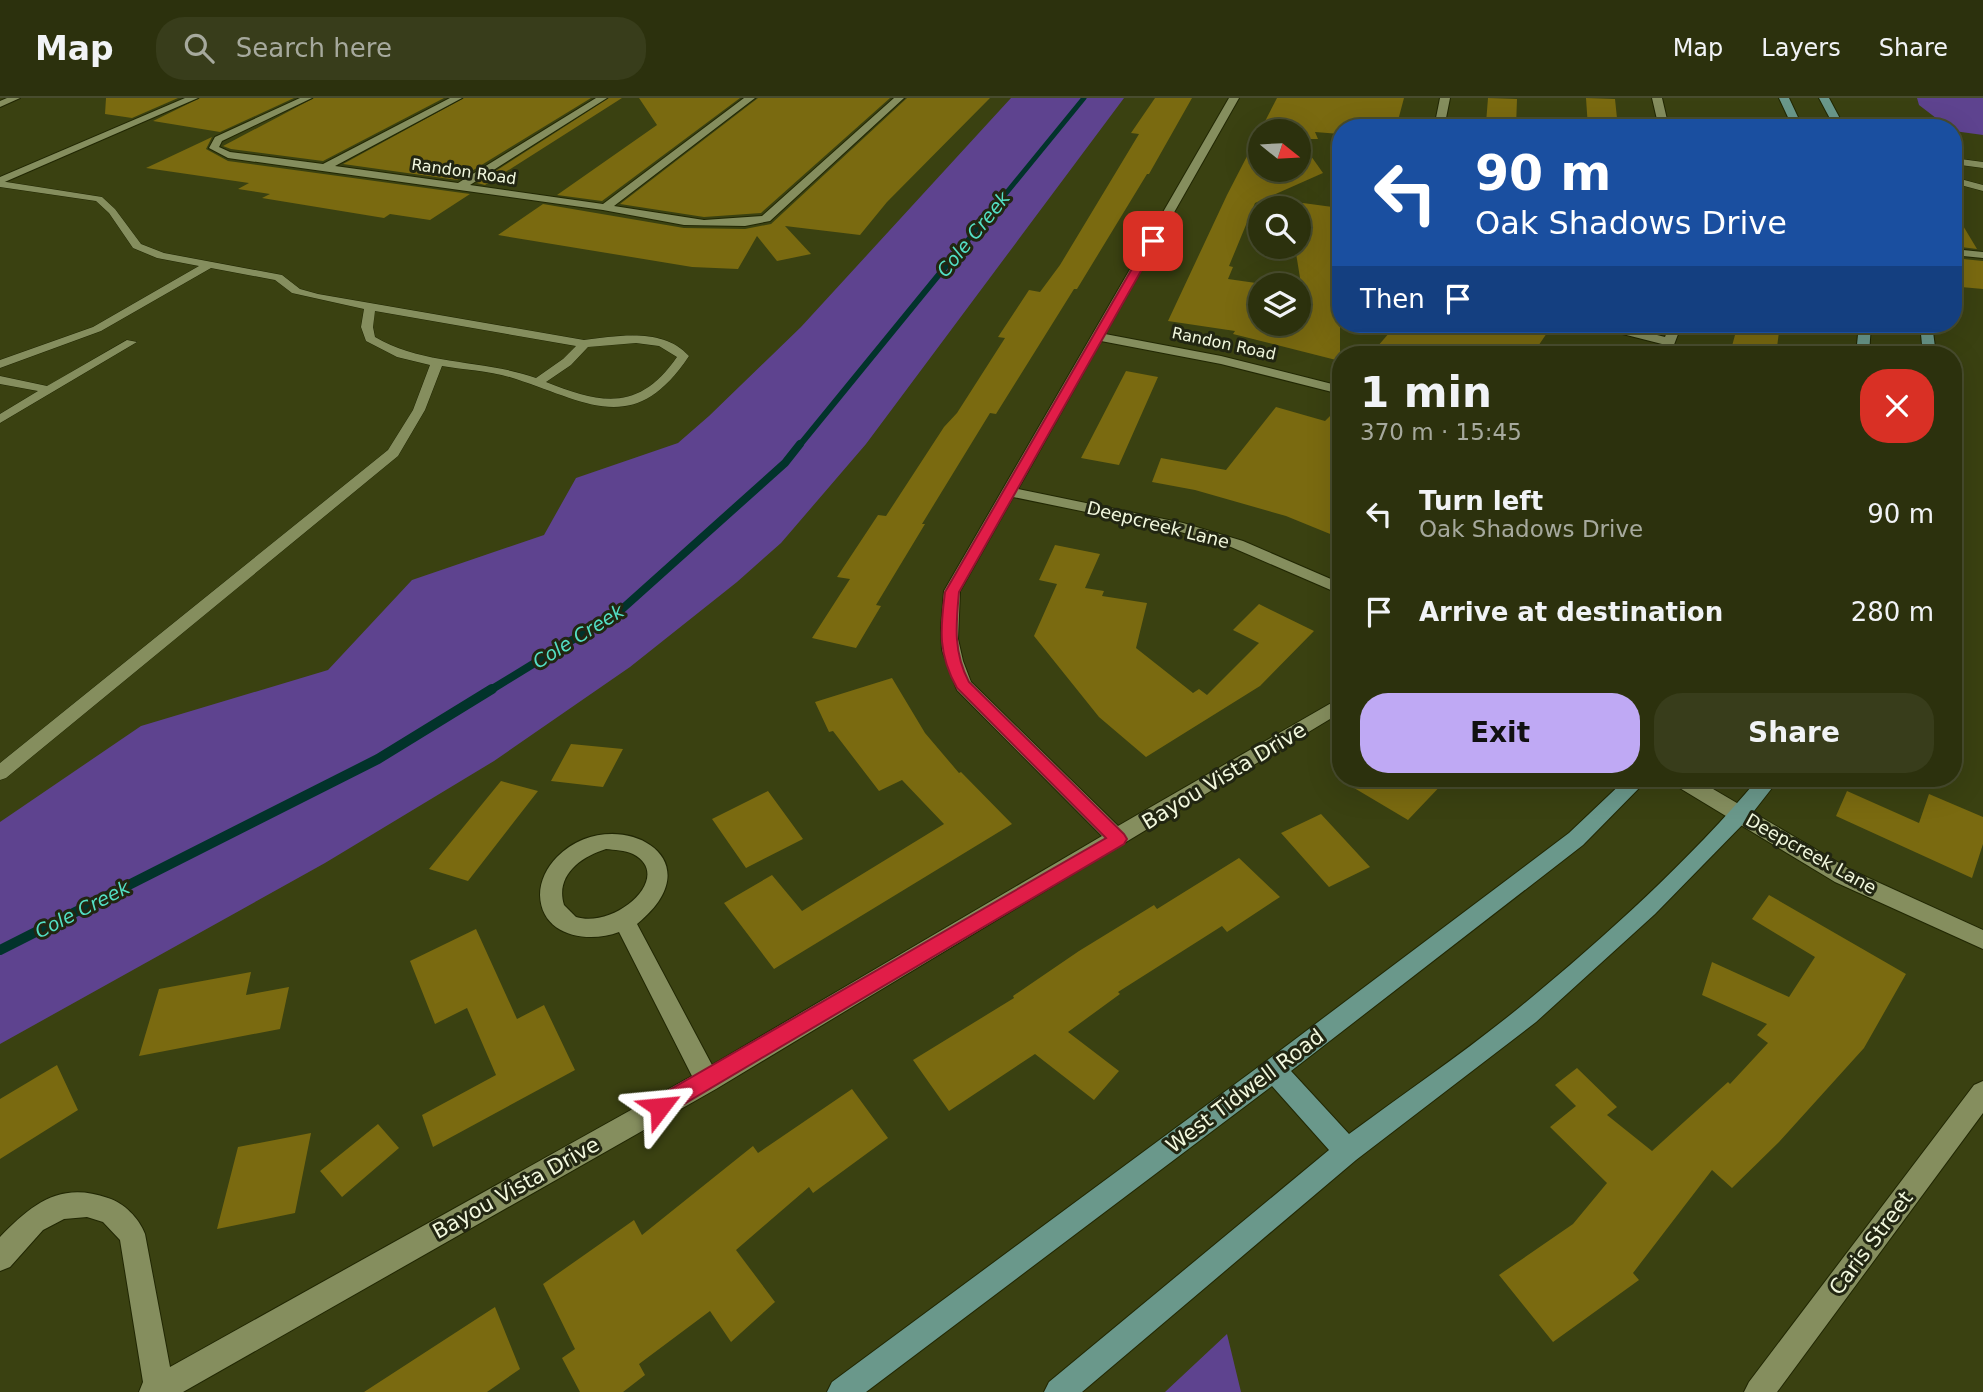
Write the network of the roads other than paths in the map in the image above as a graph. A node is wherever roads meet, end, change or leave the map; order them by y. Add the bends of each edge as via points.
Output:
1 (15, 98) edge
2 (193, 98) edge
3 (307, 98) edge
4 (457, 98) edge
5 (602, 98) edge
6 (750, 98) edge
7 (899, 98) edge
8 (1234, 98) edge
9 (1445, 98) edge
10 (1657, 98) edge
11 (1784, 98) edge
12 (1824, 98) edge
13 (0, 104) edge
14 (1441, 119) edge
15 (1662, 119) edge
16 (1793, 119) edge
17 (1835, 119) edge
18 (1962, 163) edge
19 (1983, 165) edge
20 (324, 167) junction
21 (1962, 182) edge
22 (0, 183) edge
23 (457, 188) junction
24 (1983, 188) edge
25 (605, 207) junction
26 (1962, 253) edge
27 (1983, 255) edge
28 (209, 265) junction
29 (370, 307) junction
30 (1634, 333) edge
31 (1673, 333) edge
32 (1099, 337) junction
33 (131, 342) dead end
34 (1670, 342) junction
35 (584, 344) junction
36 (1668, 346) edge
37 (436, 362) junction
38 (0, 364) edge
39 (0, 380) edge
40 (539, 381) junction
41 (1332, 388) edge
42 (49, 390) junction
43 (0, 419) edge
44 (1010, 492) junction
45 (1332, 586) edge
46 (1332, 710) edge
47 (0, 773) edge
48 (1630, 787) edge
49 (1694, 787) edge
50 (1762, 787) edge
51 (1740, 814) junction
52 (1118, 839) junction
53 (625, 921) junction
54 (1983, 940) edge
55 (1274, 1070) junction
56 (707, 1080) junction
57 (1983, 1093) edge
58 (1347, 1151) junction
59 (0, 1257) edge
60 (156, 1391) edge
61 (842, 1392) edge
62 (1059, 1392) edge
63 (1759, 1392) edge

1 - 13 street
2 - 22 street
3 - 20 street, Randon Road via 218,139 214,148 228,155
4 - 20 street
5 - 23 street
6 - 25 street
7 - 25 street, Randon Road via 766,219 709,225
8 - 32 street
9 - 14 street
10 - 15 street
11 - 16 main road
12 - 17 main road
18 - 19 lane
20 - 23 street, Randon Road
21 - 24 lane
22 - 28 lane via 99,199 137,246 161,256
23 - 25 street, Randon Road
26 - 27 street
28 - 29 lane via 278,277 296,291
28 - 38 lane via 97,329
29 - 35 lane
29 - 37 lane via 370,339 402,355
30 - 34 street
31 - 34 street
32 - 41 street, Randon Road via 1185,351
32 - 44 street
33 - 42 lane
34 - 36 street
35 - 40 lane via 568,362
35 - 40 lane via 624,338 674,346 683,356 659,386 621,403 570,396
37 - 40 lane
37 - 47 lane via 412,427 393,453
39 - 42 lane
42 - 43 lane
44 - 45 street, Deepcreek Lane via 1177,526 1237,544
44 - 52 street via 952,592 948,624 951,663 963,685
46 - 52 street, Bayou Vista Drive
48 - 55 main road, West Tidwell Road via 1576,839
49 - 51 street, Deepcreek Lane
50 - 51 main road
51 - 54 street, Deepcreek Lane via 1843,876
51 - 58 main road via 1647,908 1528,1015
52 - 56 street, Bayou Vista Drive
53 - 53 street via 656,892 660,874 644,847 606,841 567,859 554,875 549,892 552,908 563,921 581,928
53 - 56 street
55 - 58 main road
55 - 61 main road, West Tidwell Road
56 - 60 street, Bayou Vista Drive
57 - 63 street, Caris Street
58 - 62 main road
59 - 60 street, Bayou Vista Drive via 34,1221 61,1206 87,1204 111,1213 131,1234

